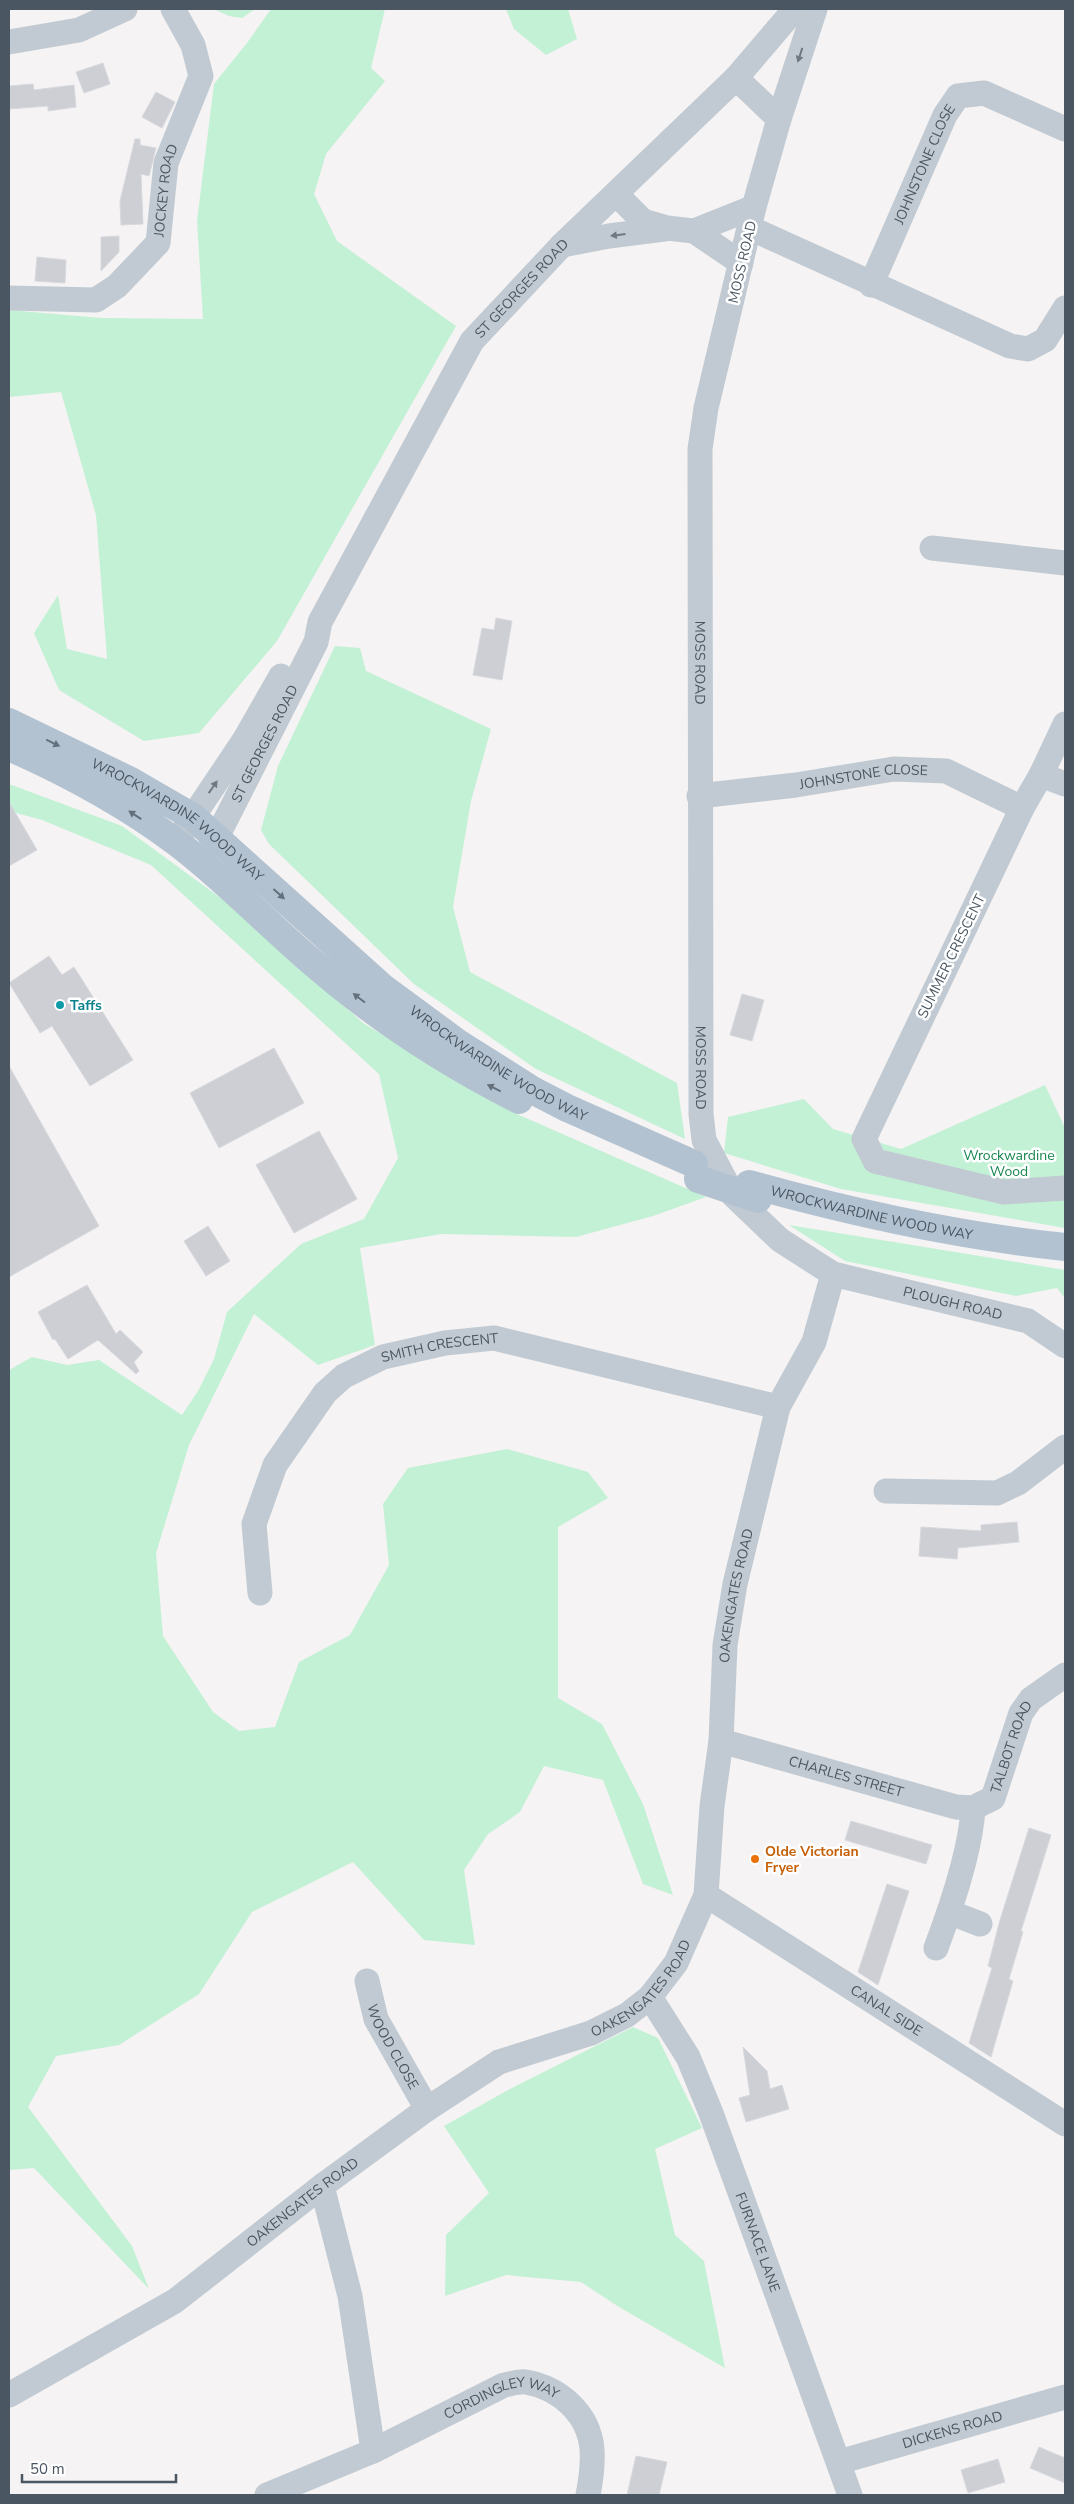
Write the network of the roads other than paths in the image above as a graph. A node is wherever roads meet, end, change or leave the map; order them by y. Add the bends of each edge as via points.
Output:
1 (125, 9) edge
2 (173, 9) edge
3 (795, 9) edge
4 (815, 9) edge
5 (9, 42) edge
6 (736, 78) junction
7 (779, 119) junction
8 (1065, 129) edge
9 (616, 194) junction
10 (752, 217) junction
11 (667, 228) junction
12 (694, 231) junction
13 (562, 246) junction
14 (741, 263) junction
15 (871, 284) junction
16 (9, 298) edge
17 (1065, 308) edge
18 (932, 548) dead end
19 (1065, 563) edge
20 (320, 622) junction
21 (9, 722) edge
22 (1065, 724) edge
23 (9, 747) edge
24 (1041, 775) junction
25 (1065, 784) edge
26 (699, 796) junction
27 (1022, 808) junction
28 (193, 817) junction
29 (217, 837) junction
30 (176, 842) junction
31 (200, 863) junction
32 (696, 1171) junction
33 (1065, 1188) edge
34 (753, 1192) junction
35 (1065, 1248) edge
36 (1065, 1261) edge
37 (833, 1274) junction
38 (1065, 1346) edge
39 (778, 1407) junction
40 (1065, 1447) edge
41 (886, 1491) dead end
42 (260, 1593) dead end
43 (1065, 1675) edge
44 (721, 1741) junction
45 (973, 1808) junction
46 (706, 1895) junction
47 (950, 1912) junction
48 (980, 1924) dead end
49 (936, 1948) dead end
50 (368, 1981) dead end
51 (650, 1997) junction
52 (427, 2109) junction
53 (1065, 2124) edge
54 (322, 2186) junction
55 (9, 2396) edge
56 (1065, 2397) edge
57 (372, 2451) junction
58 (839, 2462) junction
59 (266, 2495) edge
60 (588, 2495) edge
61 (850, 2495) edge

1 - 5 street via 80,30
2 - 16 street, JOCKEY ROAD via 193,45 201,76 166,163 158,243 117,286 96,300
3 - 6 street, ST GEORGES ROAD
4 -> 7 street, MOSS ROAD
6 - 7 street
6 - 9 street, ST GEORGES ROAD
7 - 10 street, MOSS ROAD
8 - 15 street, JOHNSTONE CLOSE via 984,93 958,96 944,115
9 - 11 street via 643,221
9 - 13 street, ST GEORGES ROAD
10 - 12 street
10 - 14 street, MOSS ROAD
10 - 15 street
11 - 12 street
11 -> 13 street
12 - 14 street
13 - 20 street, ST GEORGES ROAD via 472,341
14 - 26 street, MOSS ROAD via 706,408 700,449
15 - 17 street via 1010,346 1028,349 1045,340
18 - 19 street
28 -> 20 street, ST GEORGES ROAD via 245,739 306,634
20 - 29 street, ST GEORGES ROAD via 316,642
21 -> 28 main road, WROCKWARDINE WOOD WAY via 131,781
22 - 24 street, SUMMER CRESCENT
30 -> 23 main road, WROCKWARDINE WOOD WAY via 54,768
24 - 25 street
24 - 27 street, SUMMER CRESCENT
26 - 27 street, JOHNSTONE CLOSE via 894,769 946,771
26 - 37 street, MOSS ROAD via 701,1114 704,1140 733,1194 780,1240
27 - 33 street, SUMMER CRESCENT via 864,1139 875,1161 1004,1192
28 - 29 main road, WROCKWARDINE WOOD WAY
28 - 30 street, ST GEORGES ROAD
29 - 31 street, ST GEORGES ROAD
29 -> 32 main road, WROCKWARDINE WOOD WAY via 382,987 458,1043 542,1095
30 - 31 main road, WROCKWARDINE WOOD WAY
32 -> 31 main road, WROCKWARDINE WOOD WAY via 585,1134 484,1082 406,1034 314,964
32 - 34 main road, WROCKWARDINE WOOD WAY, bridge
34 - 35 main road, WROCKWARDINE WOOD WAY via 970,1235
34 - 36 main road, WROCKWARDINE WOOD WAY via 819,1217 884,1232 975,1250
37 - 38 street, PLOUGH ROAD via 1028,1321
37 - 39 street, OAKENGATES ROAD via 814,1342
39 - 42 street, SMITH CRESCENT via 494,1338 445,1343 383,1358 344,1376 325,1393 275,1465 254,1524
39 - 44 street, OAKENGATES ROAD via 734,1593 725,1646
40 - 41 street via 1018,1483 997,1493
43 - 45 street, TALBOT ROAD via 1031,1699 1021,1713 993,1798
44 - 45 street, CHARLES STREET via 956,1807
44 - 46 street, OAKENGATES ROAD via 712,1806
45 - 47 street
46 - 51 street, OAKENGATES ROAD via 676,1962
46 - 53 street, CANAL SIDE
47 - 48 street
47 - 49 street
50 - 52 street, WOOD CLOSE via 376,2020
51 - 52 street, OAKENGATES ROAD via 627,2015 591,2033 499,2062
51 - 58 street, FURNACE LANE via 688,2057 708,2105
52 - 54 street, OAKENGATES ROAD
54 - 55 street, OAKENGATES ROAD via 175,2301
54 - 57 street via 350,2296
56 - 58 street, DICKENS ROAD
57 - 59 street, CORDINGLEY WAY
57 - 60 street, CORDINGLEY WAY via 504,2385 524,2382 543,2387 578,2411 592,2448
58 - 61 street, FURNACE LANE

